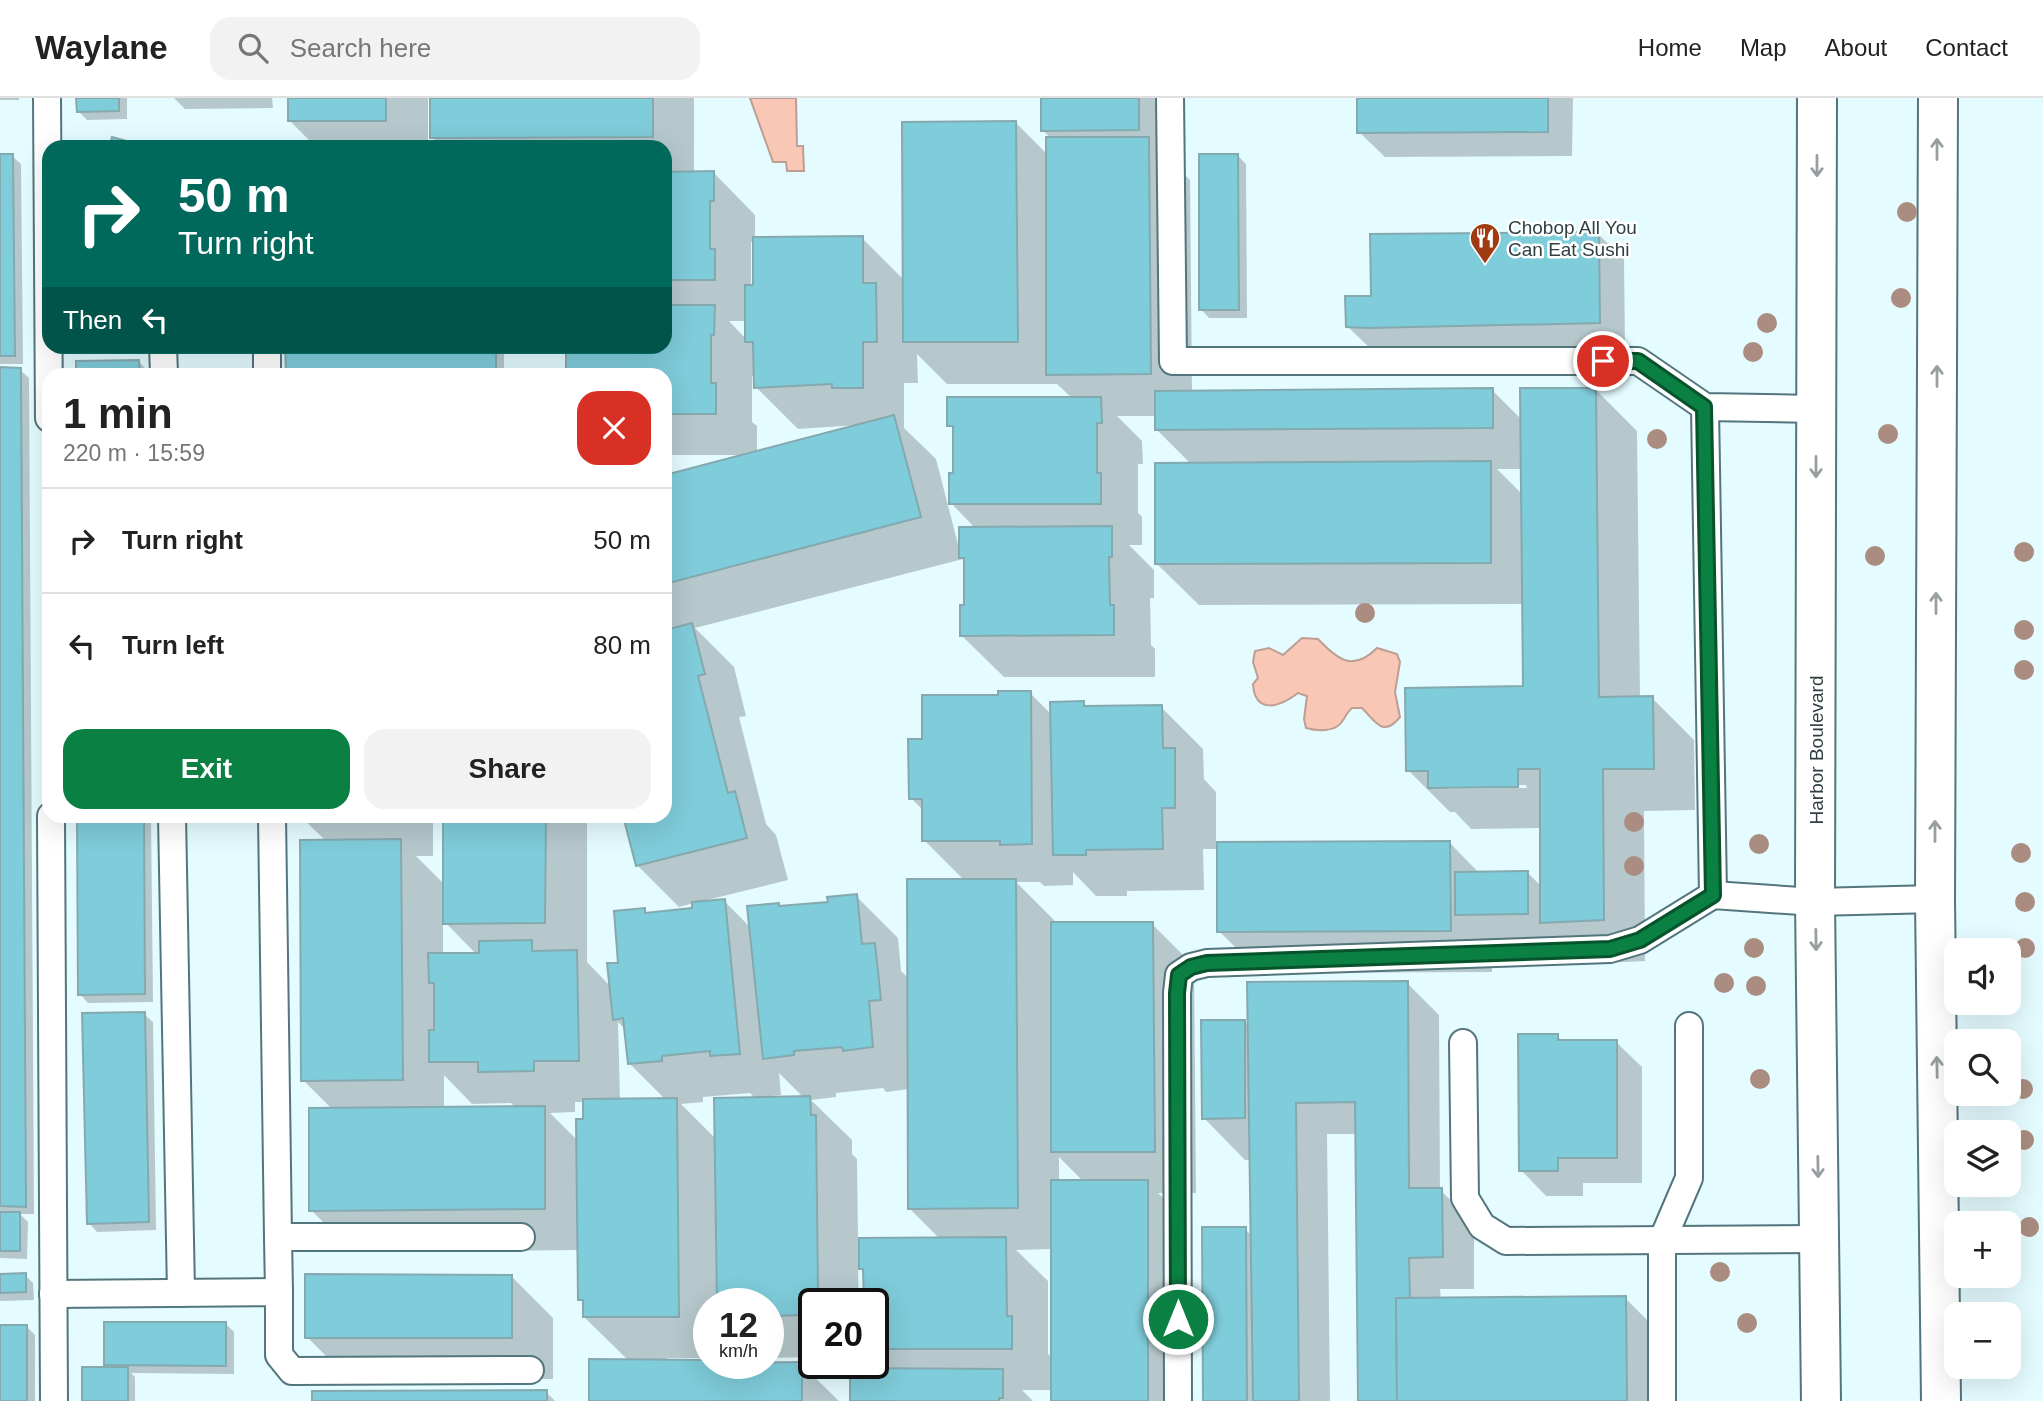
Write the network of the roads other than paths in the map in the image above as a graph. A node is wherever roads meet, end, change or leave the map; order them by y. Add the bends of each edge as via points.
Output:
1 (47, 98) edge
2 (1170, 98) edge
3 (1817, 98) edge
4 (1938, 98) edge
5 (48, 140) edge
6 (1704, 407) junction
7 (1816, 409) junction
8 (51, 823) edge
9 (172, 823) edge
10 (272, 823) edge
11 (1713, 895) junction
12 (1935, 899) junction
13 (1815, 902) junction
14 (1689, 1026) dead end
15 (1463, 1043) dead end
16 (278, 1237) junction
17 (521, 1237) dead end
18 (1819, 1239) junction
19 (1662, 1241) junction
20 (279, 1292) junction
21 (181, 1293) junction
22 (53, 1294) junction
23 (530, 1370) dead end
24 (54, 1401) edge
25 (1178, 1401) edge
26 (1662, 1401) edge
27 (1821, 1401) edge
28 (1941, 1401) edge

1 - 5 lane
2 - 6 lane via 1173,361 1638,361
3 -> 7 main road, Harbor Boulevard
12 -> 4 main road
6 - 7 lane
6 - 11 lane
7 -> 13 main road, Harbor Boulevard
8 - 22 lane
9 - 21 lane
10 - 16 lane
11 - 13 lane
11 - 25 lane via 1640,940 1610,949 1207,963 1179,975
12 - 13 lane
28 -> 12 main road
13 -> 18 main road, Harbor Boulevard
14 - 19 lane via 1689,1178
15 - 19 lane via 1465,1198 1482,1226 1506,1241
16 - 17 lane
16 - 20 lane
18 - 19 lane
18 - 27 main road, Harbor Boulevard
19 - 26 lane
20 - 21 lane
20 - 23 lane via 279,1356 292,1371
21 - 22 lane
22 - 24 lane

